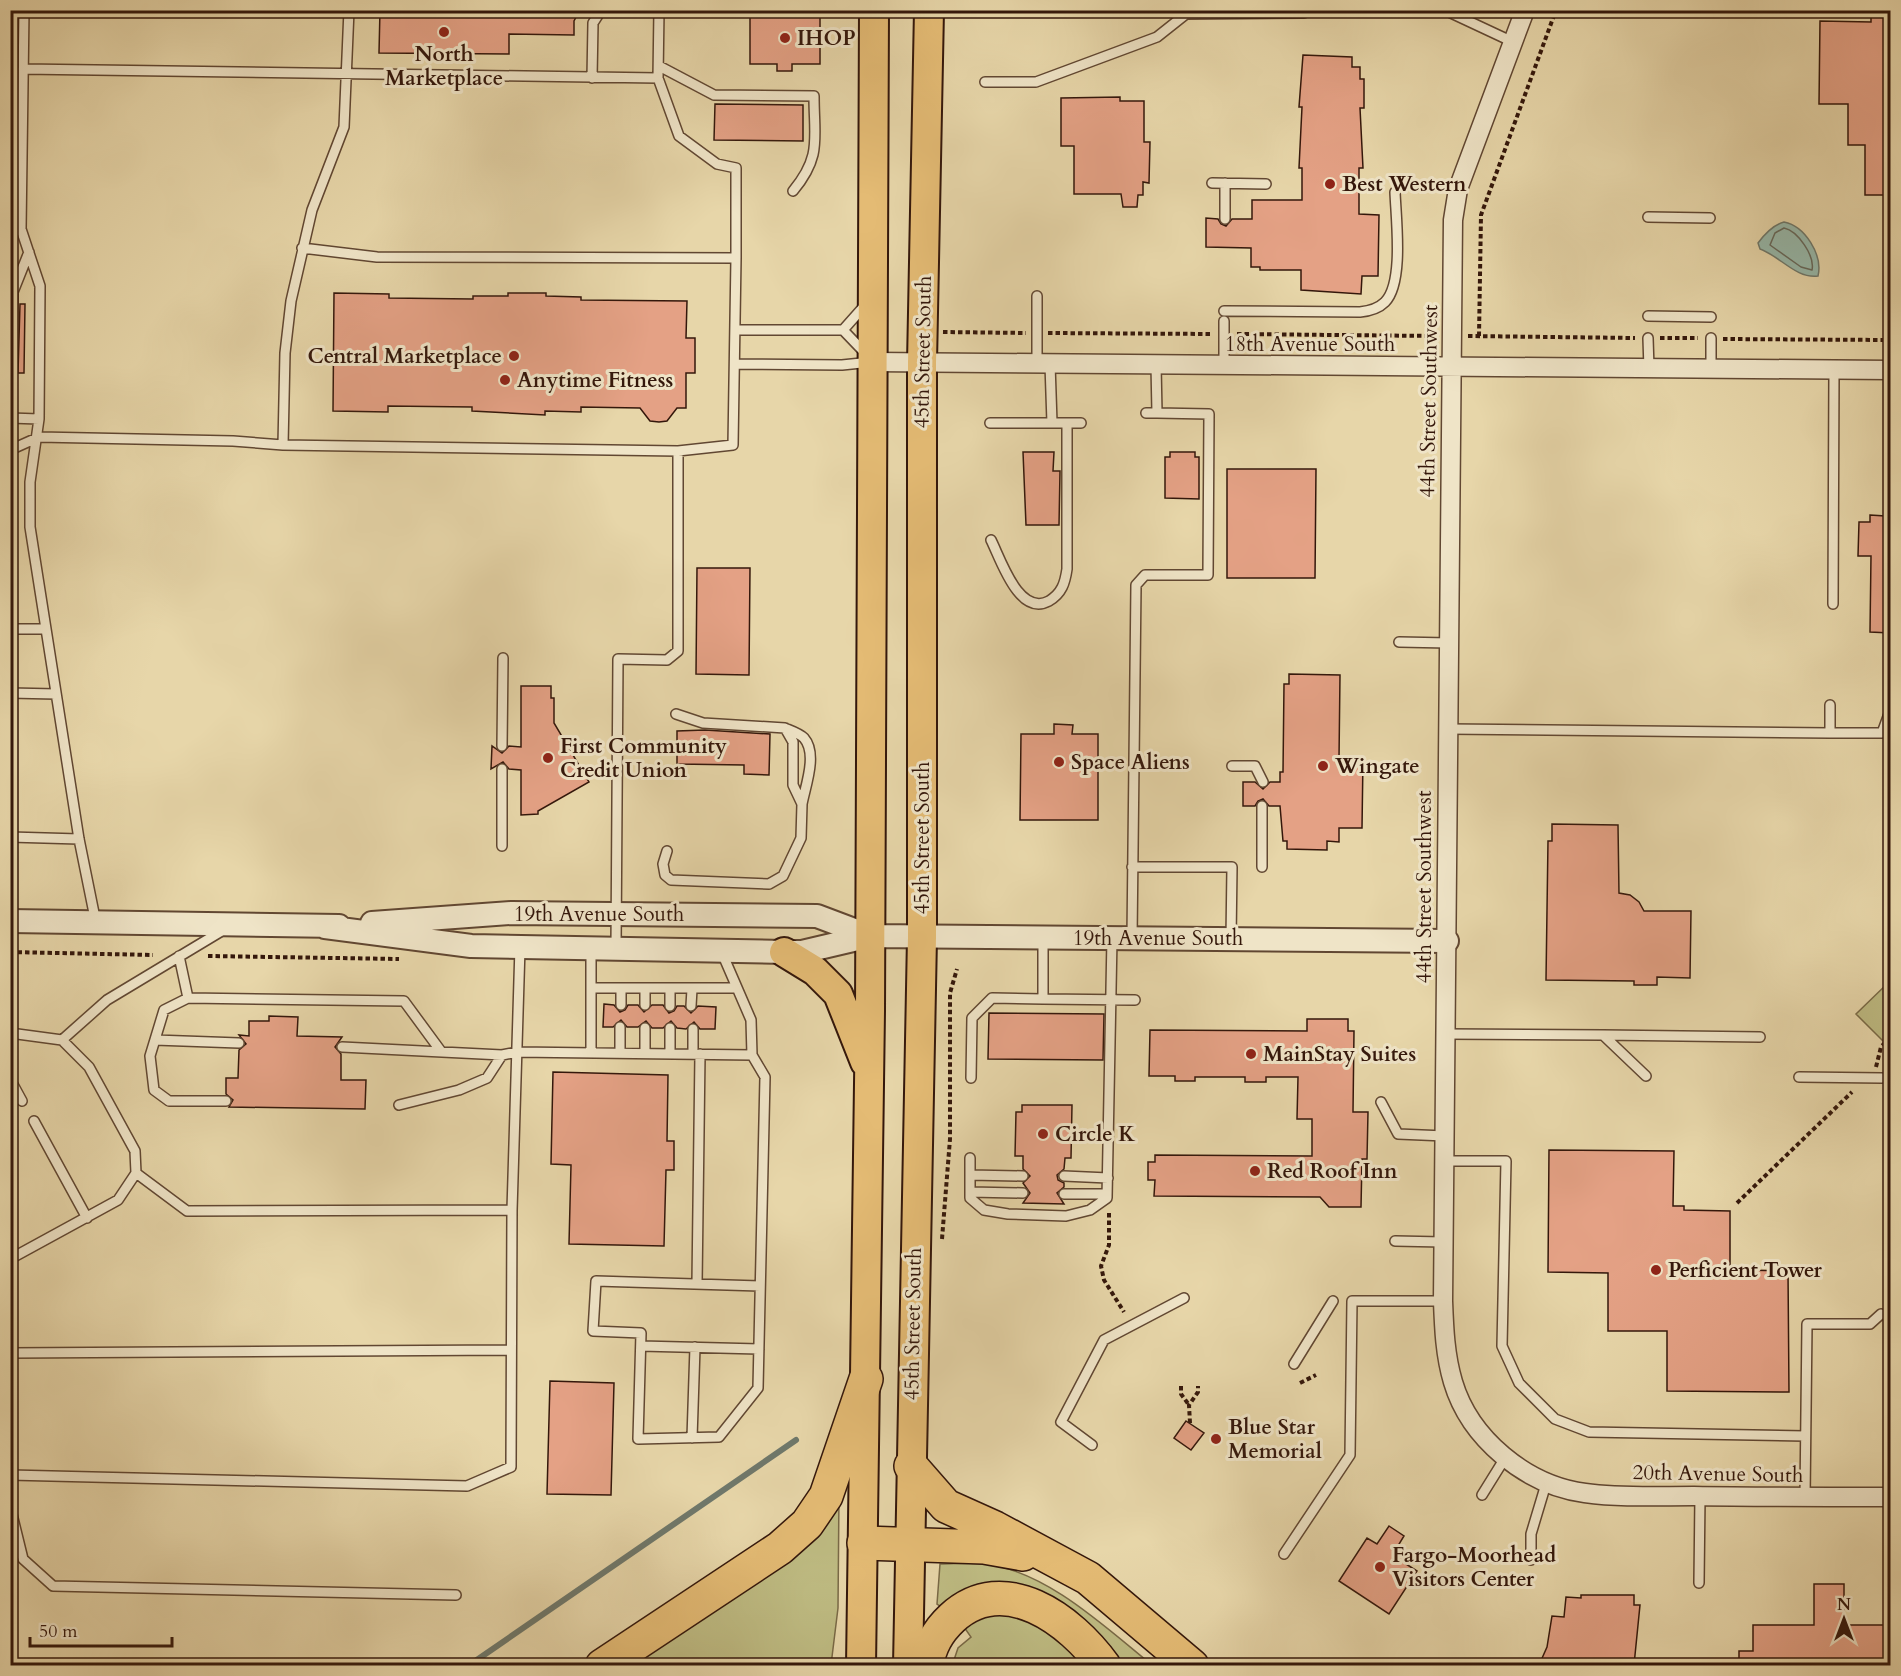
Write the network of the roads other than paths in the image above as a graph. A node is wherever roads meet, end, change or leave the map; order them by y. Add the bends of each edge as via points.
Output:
1 (24, 10) edge
2 (349, 10) edge
3 (659, 10) edge
4 (874, 10) edge
5 (929, 10) edge
6 (1524, 10) edge
7 (600, 12) dead end
8 (1186, 12) edge
9 (1304, 13) dead end
10 (1451, 13) dead end
11 (1513, 42) junction
12 (658, 66) junction
13 (23, 69) junction
14 (347, 75) junction
15 (592, 78) junction
16 (658, 78) junction
17 (985, 82) dead end
18 (1212, 183) dead end
19 (1225, 183) junction
20 (1266, 184) dead end
21 (793, 191) dead end
22 (1395, 192) dead end
23 (1648, 217) dead end
24 (1710, 218) dead end
25 (1225, 219) dead end
26 (302, 248) junction
27 (28, 252) junction
28 (736, 258) junction
29 (873, 296) junction
30 (1036, 296) dead end
31 (1648, 316) dead end
32 (1711, 317) dead end
33 (736, 330) junction
34 (843, 330) junction
35 (1648, 338) road end
36 (1711, 338) road end
37 (873, 362) junction
38 (922, 363) junction
39 (735, 364) junction
40 (1043, 364) junction
41 (1156, 365) junction
42 (1224, 365) junction
43 (1452, 367) junction
44 (1649, 369) junction
45 (1711, 369) junction
46 (1834, 370) junction
47 (1890, 370) edge
48 (1146, 413) dead end
49 (1157, 413) junction
50 (11, 418) edge
51 (39, 418) junction
52 (990, 423) dead end
53 (1052, 423) junction
54 (1067, 423) junction
55 (1081, 423) dead end
56 (39, 437) junction
57 (283, 445) junction
58 (10, 450) edge
59 (678, 451) junction
60 (990, 540) dead end
61 (1833, 604) dead end
62 (46, 628) junction
63 (10, 629) edge
64 (1399, 642) dead end
65 (1449, 643) junction
66 (503, 657) dead end
67 (10, 693) edge
68 (56, 694) junction
69 (1830, 705) dead end
70 (1890, 711) edge
71 (676, 714) dead end
72 (785, 728) junction
73 (1448, 729) junction
74 (1830, 733) junction
75 (502, 746) dead end
76 (1232, 766) dead end
77 (502, 769) dead end
78 (1263, 782) dead end
79 (802, 804) junction
80 (1263, 806) dead end
81 (10, 837) edge
82 (79, 839) junction
83 (502, 846) dead end
84 (667, 851) dead end
85 (1132, 867) junction
86 (1262, 867) dead end
87 (616, 913) junction
88 (10, 921) edge
89 (96, 923) junction
90 (233, 925) junction
91 (325, 927) junction
92 (870, 936) junction
93 (922, 937) junction
94 (1043, 937) junction
95 (1122, 938) junction
96 (1232, 939) junction
97 (1447, 941) junction
98 (520, 947) junction
99 (591, 949) junction
100 (615, 950) junction
101 (721, 951) junction
102 (784, 952) junction
103 (179, 956) junction
104 (591, 988) junction
105 (621, 988) junction
106 (645, 988) junction
107 (670, 988) junction
108 (737, 988) junction
109 (692, 989) junction
110 (188, 998) junction
111 (1043, 999) junction
112 (1111, 1000) junction
113 (1135, 1000) dead end
114 (621, 1005) dead end
115 (645, 1005) dead end
116 (670, 1006) dead end
117 (692, 1006) dead end
118 (620, 1027) dead end
119 (645, 1028) dead end
120 (670, 1028) dead end
121 (693, 1029) dead end
122 (10, 1033) edge
123 (1446, 1034) junction
124 (1603, 1035) junction
125 (1760, 1037) dead end
126 (62, 1040) junction
127 (155, 1040) junction
128 (239, 1043) dead end
129 (342, 1047) dead end
130 (440, 1050) junction
131 (518, 1052) junction
132 (591, 1053) junction
133 (620, 1053) junction
134 (645, 1053) junction
135 (670, 1054) junction
136 (697, 1054) junction
137 (502, 1055) junction
138 (752, 1055) junction
139 (869, 1071) junction
140 (1646, 1076) dead end
141 (1799, 1077) dead end
142 (971, 1078) dead end
143 (1882, 1078) dead end
144 (10, 1079) edge
145 (22, 1101) dead end
146 (226, 1101) dead end
147 (1381, 1102) dead end
148 (399, 1105) dead end
149 (34, 1121) dead end
150 (1445, 1136) junction
151 (970, 1158) dead end
152 (1444, 1161) junction
153 (135, 1173) junction
154 (970, 1176) junction
155 (1023, 1176) dead end
156 (1064, 1176) dead end
157 (1107, 1178) junction
158 (970, 1192) junction
159 (1023, 1193) dead end
160 (1064, 1194) dead end
161 (1107, 1194) junction
162 (512, 1210) junction
163 (87, 1218) junction
164 (1395, 1241) dead end
165 (1443, 1242) junction
166 (10, 1259) edge
167 (697, 1284) junction
168 (760, 1286) junction
169 (1184, 1298) dead end
170 (1443, 1300) junction
171 (1333, 1302) dead end
172 (1881, 1314) dead end
173 (641, 1346) junction
174 (695, 1347) junction
175 (759, 1349) junction
176 (510, 1350) junction
177 (10, 1353) edge
178 (1294, 1364) dead end
179 (866, 1379) junction
180 (1805, 1436) junction
181 (692, 1438) junction
182 (1092, 1445) dead end
183 (1505, 1458) junction
184 (911, 1466) junction
185 (10, 1475) edge
186 (1546, 1484) junction
187 (1482, 1495) dead end
188 (1700, 1496) junction
189 (1805, 1497) junction
190 (1890, 1497) edge
191 (10, 1506) edge
192 (864, 1543) junction
193 (911, 1545) junction
194 (1284, 1554) dead end
195 (1049, 1558) junction
196 (1531, 1560) dead end
197 (1699, 1583) dead end
198 (456, 1594) dead end
199 (602, 1665) edge
200 (861, 1665) edge
201 (908, 1665) edge
202 (926, 1665) edge
203 (1104, 1665) edge
204 (1192, 1665) edge

1 - 13 lane
2 - 14 lane
3 - 12 lane
4 - 29 main road
5 - 38 main road, 45th Street South
6 - 11 street, 44th Street Southwest
7 - 15 lane via 593,23
8 - 9 lane
8 - 17 lane via 1157,37 1036,82
10 - 11 lane
11 - 43 street, 44th Street Southwest via 1458,189 1453,220
12 - 16 lane
12 - 21 lane via 714,95 814,96 814,160
13 - 14 lane
13 - 27 lane via 21,229
14 - 15 lane
14 - 26 lane via 344,127 323,176
15 - 16 lane
16 - 28 lane via 679,136 717,164 736,168
18 - 19 lane
19 - 20 lane
19 - 25 lane
22 - 42 lane via 1396,282 1385,303 1360,312 1224,316
23 - 24 lane
26 - 28 lane via 377,257
26 - 57 lane via 285,353
27 - 50 lane via 13,292
27 - 51 lane via 40,286
28 - 33 lane
29 - 34 lane
29 - 37 main road
30 - 40 lane
31 - 32 lane
33 - 34 lane
33 - 39 lane
34 - 37 lane
35 - 44 lane
36 - 45 lane
37 - 38 street, 18th Avenue South
37 - 39 lane
37 - 92 main road
38 - 40 street, 18th Avenue South
38 - 93 main road, 45th Street South
39 - 59 lane via 732,445
40 - 41 street, 18th Avenue South
40 - 53 lane
41 - 42 street, 18th Avenue South
41 - 49 lane
42 - 43 street, 18th Avenue South
43 - 44 street, 18th Avenue South
43 - 65 street, 44th Street Southwest
44 - 45 street, 18th Avenue South
45 - 46 street, 18th Avenue South
46 - 47 street, 18th Avenue South
46 - 61 lane
48 - 49 lane
49 - 85 lane via 1209,414 1208,575 1145,575 1136,585
50 - 51 lane
51 - 56 lane
52 - 53 lane
53 - 54 lane
54 - 55 lane
54 - 60 lane via 1067,569 1059,592 1043,603 1032,604 1021,598
56 - 57 lane
56 - 58 lane
56 - 62 lane via 30,482 30,527
57 - 59 lane
59 - 87 lane via 678,651 667,660 618,659
62 - 63 lane
62 - 68 lane
64 - 65 lane
65 - 73 street, 44th Street Southwest
66 - 75 lane
67 - 68 lane
68 - 82 lane
69 - 74 lane
70 - 74 lane via 1882,733
71 - 72 lane via 703,723
72 - 79 lane via 793,741 793,785
72 - 79 lane via 803,738 809,748
73 - 74 lane
73 - 97 street, 44th Street Southwest
76 - 78 lane via 1255,766
77 - 83 lane
79 - 84 lane via 801,838 796,852 783,876 769,884 671,880 665,875 663,864
80 - 86 lane
81 - 82 lane
82 - 89 lane
85 - 95 lane
85 - 96 lane via 1232,867
87 - 91 street, 19th Avenue South via 511,913
87 - 92 street, 19th Avenue South via 817,916
87 - 100 lane
88 - 89 street, 19th Avenue South
89 - 90 street, 19th Avenue South
90 - 91 street, 19th Avenue South
90 - 103 lane
91 - 98 street, 19th Avenue South via 471,946
92 - 93 street, 19th Avenue South
92 - 102 street, 19th Avenue South via 802,952
92 - 139 main road
93 - 94 street, 19th Avenue South
93 - 184 main road, 45th Street South
94 - 95 street, 19th Avenue South
94 - 111 lane
95 - 96 street, 19th Avenue South
95 - 112 lane
96 - 97 street, 19th Avenue South
97 - 123 street, 44th Street Southwest
98 - 99 street, 19th Avenue South
98 - 131 lane
99 - 100 street, 19th Avenue South
99 - 104 lane
100 - 101 street, 19th Avenue South
101 - 102 street, 19th Avenue South
101 - 108 lane
102 - 139 main road via 815,971 838,994
103 - 110 lane
103 - 126 lane via 107,1000
104 - 105 lane
104 - 132 lane
105 - 106 lane
105 - 114 lane
106 - 107 lane
106 - 115 lane
107 - 109 lane
107 - 116 lane
108 - 109 lane
108 - 138 lane via 751,1020
109 - 117 lane
110 - 127 lane via 164,1010
110 - 130 lane via 404,1001
111 - 112 lane
111 - 142 lane via 992,998 972,1018
112 - 113 lane
112 - 157 lane
118 - 133 lane
119 - 134 lane
120 - 135 lane
121 - 136 lane
122 - 126 lane
123 - 124 lane
123 - 150 street, 44th Street Southwest
124 - 125 lane
124 - 140 lane
126 - 153 lane via 89,1067 114,1109 135,1151
127 - 128 lane
127 - 146 lane via 150,1056 154,1090 169,1101
129 - 130 lane
130 - 137 lane
131 - 132 lane
131 - 137 lane
131 - 162 lane
132 - 133 lane
133 - 134 lane
134 - 135 lane
135 - 136 lane
136 - 138 lane
136 - 167 lane
137 - 148 lane via 487,1078 459,1090
138 - 168 lane via 765,1077
139 - 179 main road
141 - 143 lane
144 - 145 lane
147 - 150 lane via 1398,1134
149 - 163 lane
150 - 152 street, 44th Street Southwest
151 - 154 lane
152 - 165 street, 44th Street Southwest
152 - 180 lane via 1506,1161 1502,1346 1519,1383 1555,1419 1589,1432
153 - 162 lane via 187,1211
153 - 163 lane via 118,1200
154 - 155 lane
154 - 158 lane
156 - 157 lane
157 - 161 lane
158 - 159 lane
158 - 161 lane via 970,1198 984,1210 1066,1216 1090,1210
160 - 161 lane
162 - 176 lane
163 - 166 lane
164 - 165 lane
165 - 170 street, 44th Street Southwest
167 - 168 lane
167 - 173 lane via 596,1281 593,1331 642,1333
168 - 175 lane
169 - 182 lane via 1104,1340 1061,1422
170 - 183 street, 44th Street Southwest via 1446,1353 1453,1384 1476,1427
170 - 194 lane via 1352,1301 1350,1455
171 - 178 lane
172 - 180 lane via 1870,1324 1807,1324
173 - 174 lane
173 - 181 lane via 638,1439
174 - 175 lane
174 - 181 lane
175 - 181 lane via 758,1388 719,1437
176 - 177 lane
176 - 185 lane via 511,1467 467,1486
179 - 192 main road
179 - 199 highway via 826,1496 807,1524 780,1548
180 - 189 lane
183 - 186 street, 44th Street Southwest
183 - 187 lane
184 - 193 main road, 45th Street South
184 - 195 highway via 946,1506
186 - 188 street, 20th Avenue South via 1584,1493
186 - 196 lane via 1531,1534
188 - 189 street, 20th Avenue South
188 - 197 lane
189 - 190 street, 20th Avenue South
191 - 198 lane via 23,1559 53,1586
192 - 193 highway
192 - 200 main road
193 - 195 highway via 984,1547
193 - 201 main road, 45th Street South
195 - 204 highway via 1097,1584
202 - 203 highway via 930,1645 961,1610 982,1600 1001,1597 1024,1602 1053,1616 1079,1635

